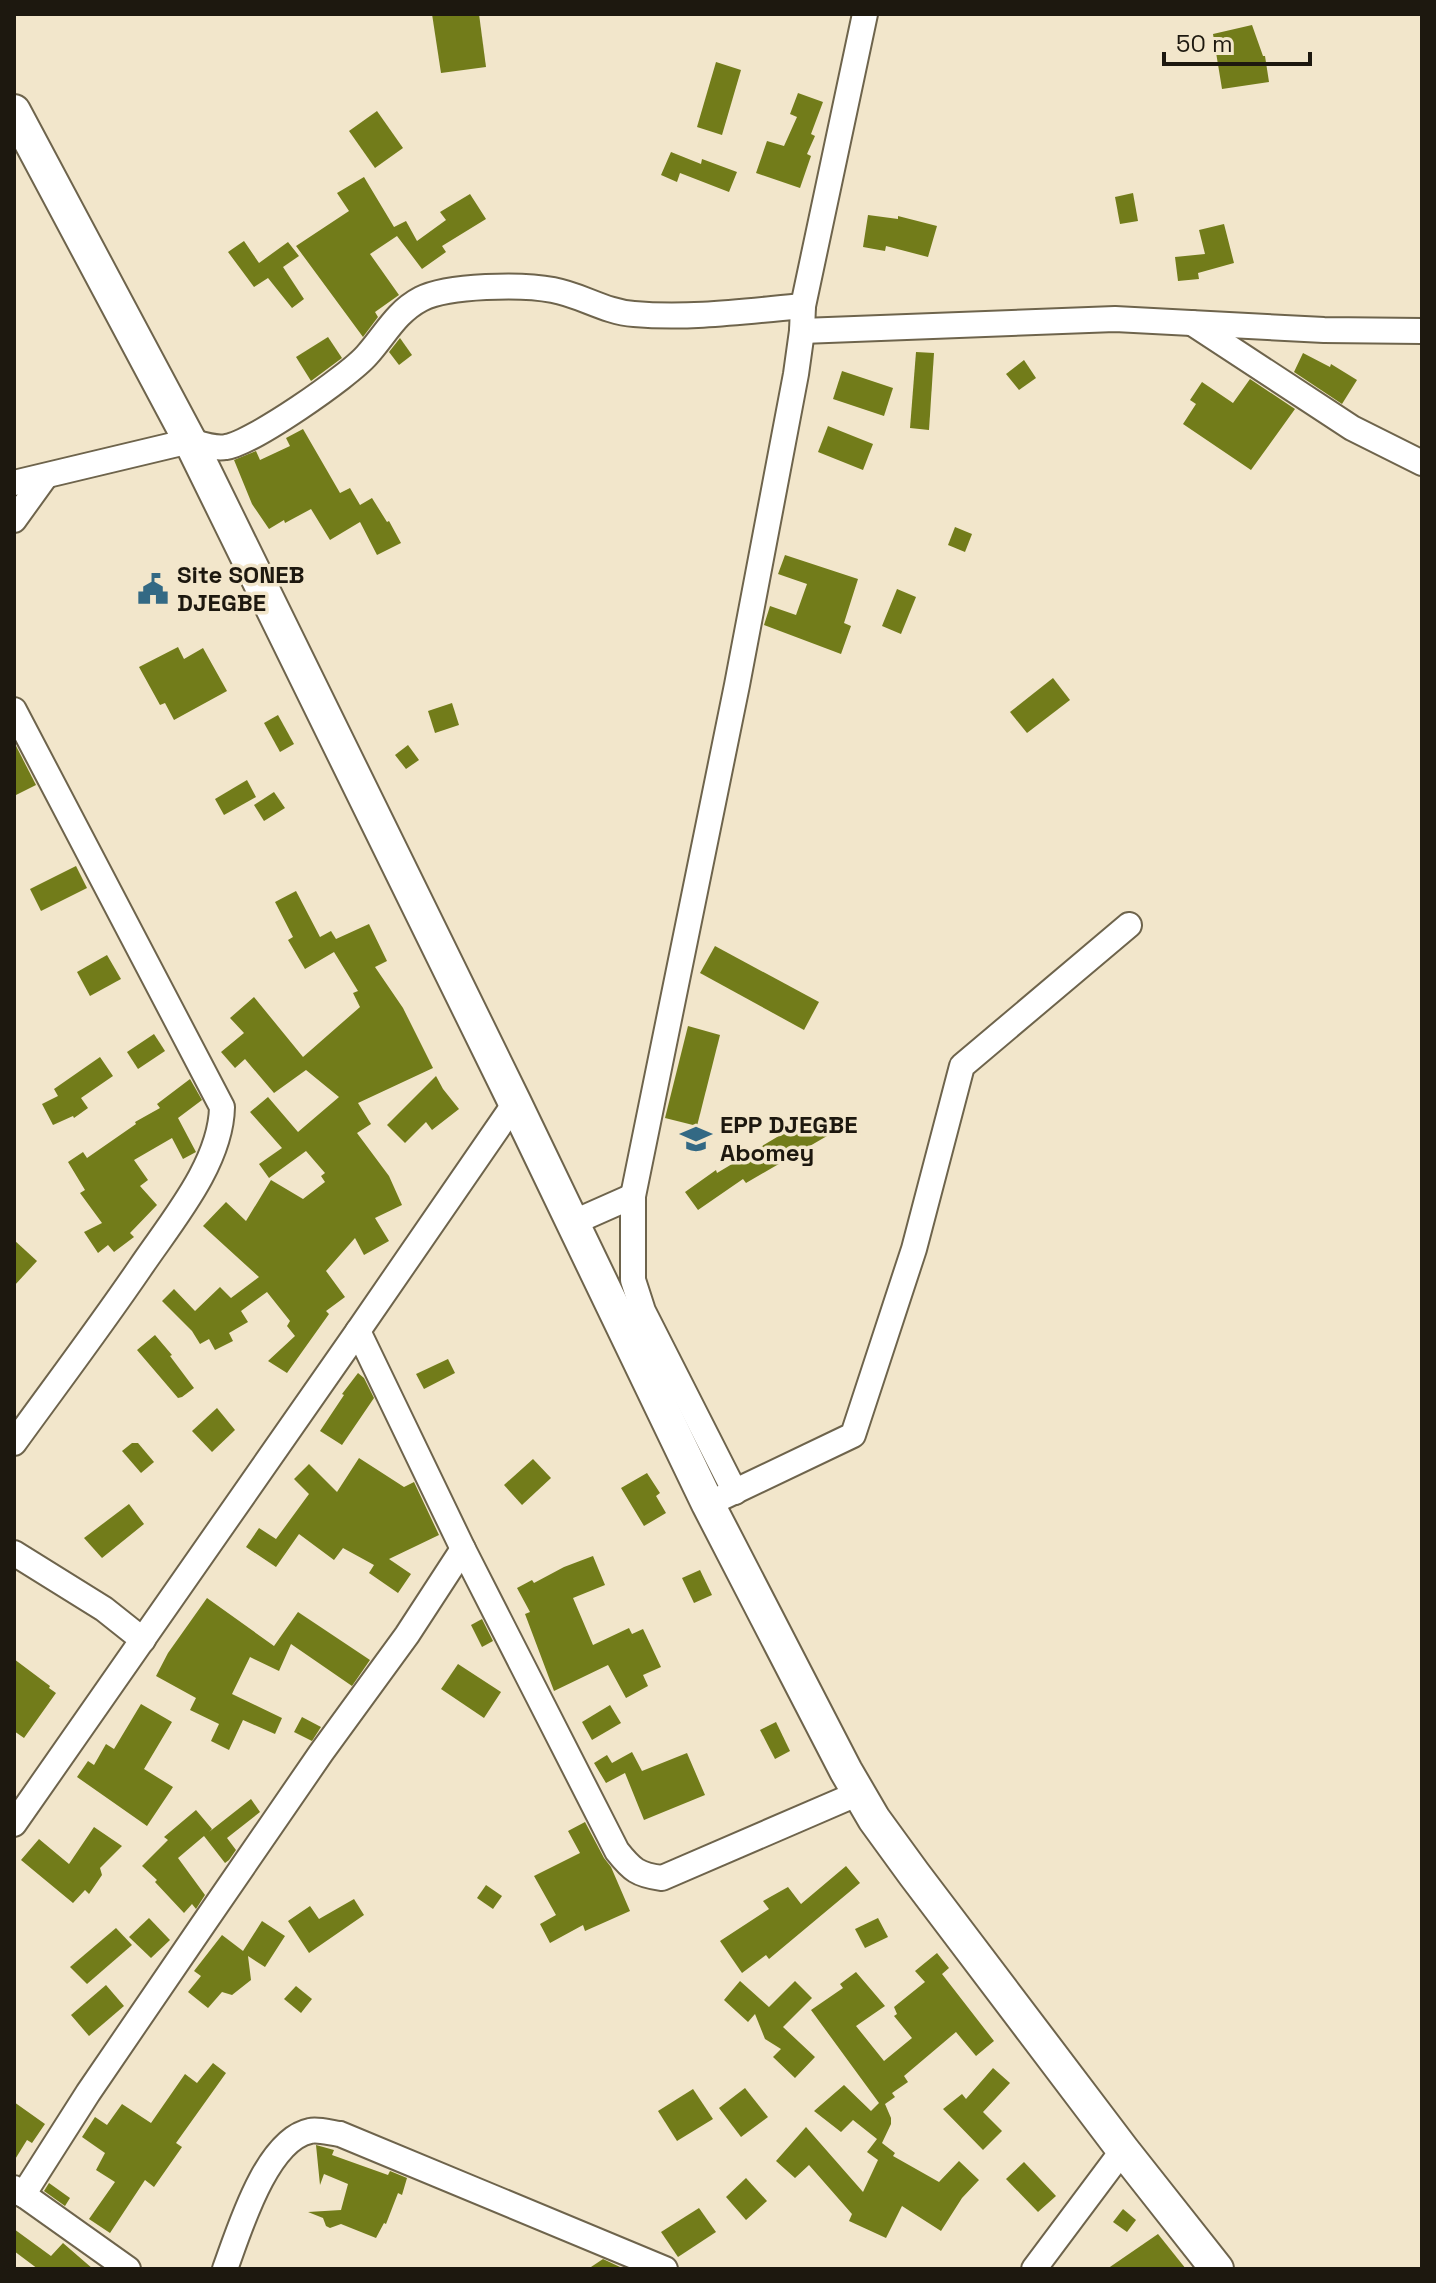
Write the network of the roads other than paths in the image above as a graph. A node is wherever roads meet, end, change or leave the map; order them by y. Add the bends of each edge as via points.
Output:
1 (865, 14) edge
2 (14, 111) edge
3 (803, 306) junction
4 (1192, 323) junction
5 (802, 331) junction
6 (1422, 331) edge
7 (190, 441) junction
8 (1422, 463) edge
9 (45, 477) junction
10 (14, 483) edge
11 (14, 520) edge
12 (14, 710) edge
13 (1129, 925) dead end
14 (515, 1103) junction
15 (633, 1196) junction
16 (572, 1223) junction
17 (358, 1331) junction
18 (14, 1443) edge
19 (722, 1498) junction
20 (463, 1549) junction
21 (14, 1553) edge
22 (143, 1640) junction
23 (859, 1793) junction
24 (14, 1824) edge
25 (1123, 2150) junction
26 (18, 2191) edge
27 (128, 2269) edge
28 (225, 2269) edge
29 (665, 2269) edge
30 (1034, 2269) edge
31 (1217, 2269) edge

1 - 3 street
2 - 7 street
3 - 5 street
3 - 7 street via 661,316 605,309 540,288 448,290 404,309 347,374 286,416 226,447
4 - 5 street via 1115,319
4 - 6 street
4 - 8 street via 1352,428
5 - 15 street via 737,685
7 - 9 street
7 - 14 street
9 - 10 street
9 - 11 street
12 - 18 street via 222,1107 215,1146 200,1178
13 - 19 street via 962,1066 914,1249 853,1435
14 - 16 street
14 - 17 street
15 - 16 street
15 - 19 street via 633,1280
16 - 19 street
17 - 20 street
17 - 22 street
19 - 23 street
20 - 23 street via 629,1867 662,1878
20 - 26 street
21 - 22 street
22 - 24 street
23 - 25 street
25 - 30 street
25 - 31 street
26 - 27 street
28 - 29 street via 266,2170 289,2140 311,2130 340,2134

